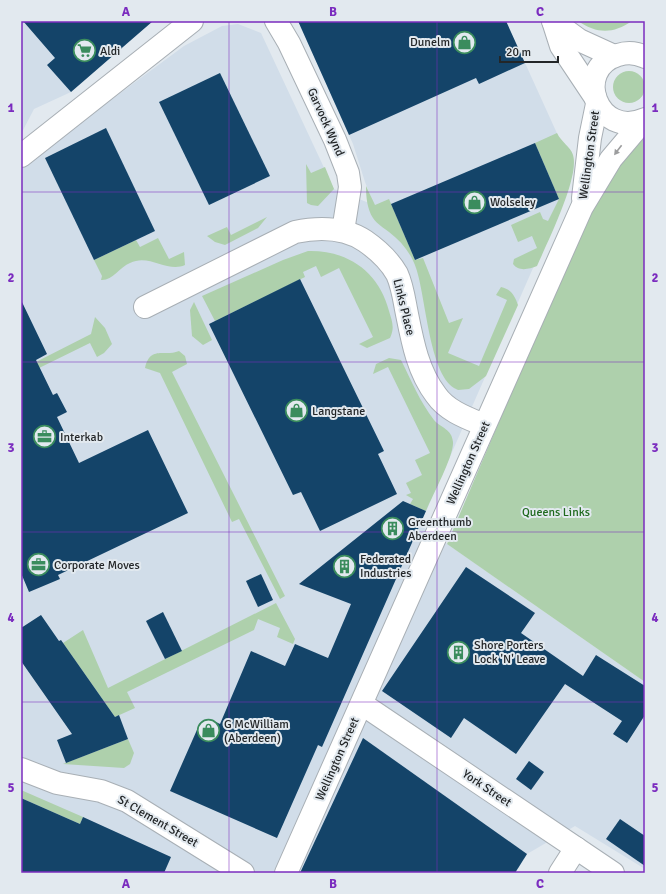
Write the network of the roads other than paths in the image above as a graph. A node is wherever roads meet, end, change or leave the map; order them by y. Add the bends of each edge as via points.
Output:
1 (192, 21) edge
2 (276, 21) edge
3 (614, 56) junction
4 (645, 57) edge
5 (596, 100) junction
6 (644, 120) edge
7 (21, 156) edge
8 (582, 207) junction
9 (343, 231) junction
10 (145, 307) dead end
11 (484, 425) junction
12 (362, 704) junction
13 (21, 769) edge
14 (576, 848) junction
15 (243, 873) edge
16 (286, 873) edge
17 (560, 873) edge
18 (613, 873) edge

1 - 7 street
2 - 9 street, Garvock Wynd via 293,50 348,173 350,187
3 - 4 street via 633,53
3 - 5 street, Wellington Street via 606,61 595,78
3 - 5 street via 579,40 553,21 561,46
5 - 6 street via 603,113 612,119 622,123
5 - 8 street, Wellington Street
6 -> 8 street, Wellington Street via 611,159
8 - 11 street, Wellington Street
9 - 10 street, Links Place via 315,229 295,232
9 - 11 street, Links Place via 359,237 377,250 397,274 417,358 435,395 455,412
11 - 12 street, Wellington Street
12 - 14 street, York Street
12 - 16 street, Wellington Street
13 - 15 street, St Clement Street via 57,783 101,791 127,801
14 - 17 street
14 - 18 street, York Street

